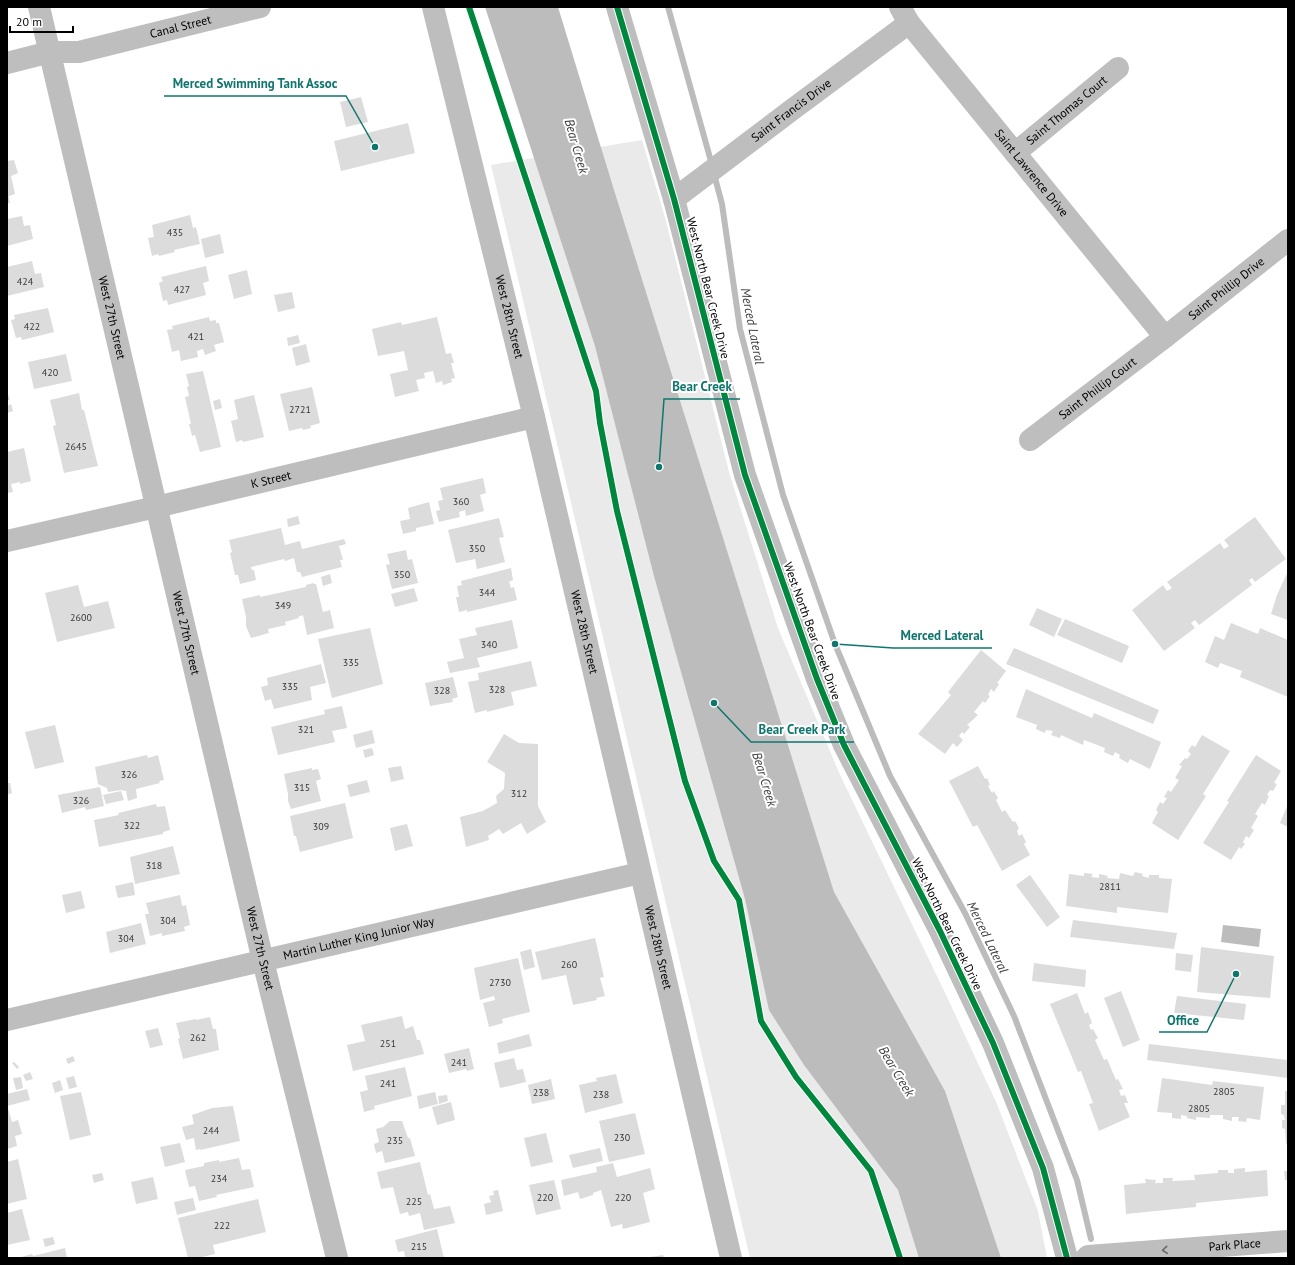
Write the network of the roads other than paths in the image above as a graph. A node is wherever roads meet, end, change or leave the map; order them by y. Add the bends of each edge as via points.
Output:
1 (39, 7) edge
2 (260, 7) edge
3 (433, 7) edge
4 (617, 7) edge
5 (905, 15) edge
6 (50, 52) junction
7 (7, 63) edge
8 (1118, 68) dead end
9 (1014, 153) junction
10 (681, 194) junction
11 (1288, 240) edge
12 (1165, 338) junction
13 (534, 417) junction
14 (1030, 440) dead end
15 (156, 507) junction
16 (7, 541) edge
17 (640, 873) junction
18 (263, 961) junction
19 (7, 1020) edge
20 (1288, 1241) edge
21 (1188, 1253) edge
22 (1129, 1256) edge
23 (337, 1258) edge
24 (731, 1258) edge
25 (1067, 1258) edge
26 (1086, 1258) edge

1 - 6 street, West 27th Street
2 - 6 street, Canal Street via 79,52
3 - 13 street, West 28th Street
4 - 10 street, West North Bear Creek Drive
5 - 9 street, Saint Lawrence Drive
5 - 10 street, Saint Francis Drive
6 - 7 street, Canal Street
6 - 15 street, West 27th Street
8 - 9 street, Saint Thomas Court
9 - 12 street, Saint Lawrence Drive
10 - 25 street, West North Bear Creek Drive via 745,475 817,679 844,745 940,931 993,1043 1043,1168
11 - 12 street, Saint Phillip Drive
12 - 14 street, Saint Phillip Court
13 - 15 street, K Street
13 - 17 street, West 28th Street
15 - 16 street, K Street
15 - 18 street, West 27th Street
17 - 18 street, Martin Luther King Junior Way
17 - 24 street, West 28th Street
18 - 19 street, Martin Luther King Junior Way
18 - 23 street, West 27th Street
20 - 21 street, Park Place
21 -> 22 street, Park Place
22 - 26 street, Park Place

